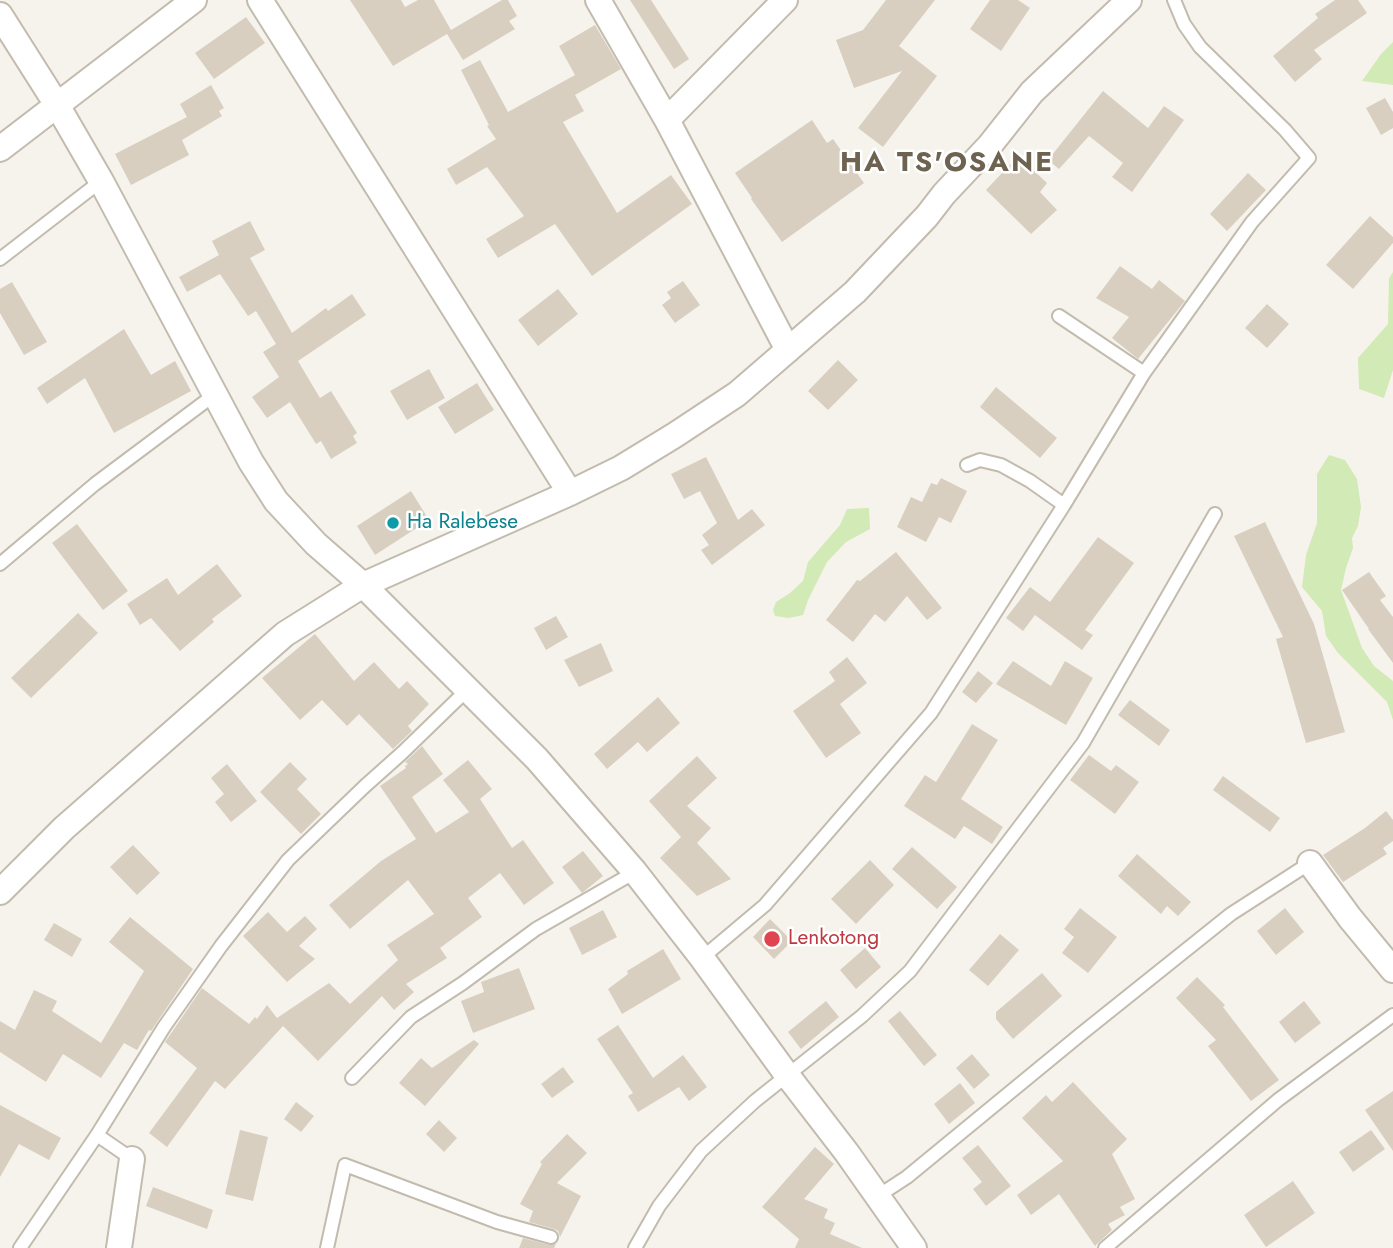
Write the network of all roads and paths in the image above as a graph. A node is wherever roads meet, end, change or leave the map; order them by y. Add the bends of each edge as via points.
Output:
1 (194, 0) edge
2 (260, 0) edge
3 (598, 0) edge
4 (785, 0) edge
5 (1129, 0) edge
6 (1174, 0) edge
7 (0, 15) edge
8 (57, 105) junction
9 (667, 120) junction
10 (0, 149) edge
11 (101, 181) junction
12 (0, 259) edge
13 (1059, 316) dead end
14 (788, 350) junction
15 (1144, 373) junction
16 (214, 395) junction
17 (967, 465) dead end
18 (570, 493) junction
19 (1064, 505) junction
20 (1215, 513) dead end
21 (0, 564) edge
22 (363, 585) junction
23 (468, 689) junction
24 (1310, 863) joint
25 (635, 872) junction
26 (0, 892) edge
27 (702, 958) junction
28 (1393, 970) edge
29 (1393, 1015) edge
30 (787, 1075) junction
31 (352, 1078) dead end
32 (97, 1135) junction
33 (132, 1158) joint
34 (878, 1196) junction
35 (551, 1237) dead end
36 (20, 1248) edge
37 (119, 1248) edge
38 (327, 1248) edge
39 (635, 1248) edge
40 (914, 1248) edge
41 (1105, 1248) edge

1 - 8 street
2 - 18 street
3 - 9 street
4 - 9 street
5 - 14 street via 1032,92 990,145 855,292
6 - 15 lane via 1200,47 1309,158 1252,222
7 - 8 street
8 - 10 street
8 - 11 street
9 - 14 street
11 - 12 lane
11 - 16 street
13 - 15 lane
14 - 18 street via 737,394 675,435
15 - 19 lane
16 - 21 lane via 95,484
16 - 22 street via 276,501
17 - 19 lane via 980,460 1001,465
18 - 22 street
19 - 27 lane via 931,713 765,905
20 - 30 lane via 1083,743 943,928 910,971
22 - 23 street
22 - 26 street via 285,634 64,828
23 - 25 street via 537,759
23 - 32 lane via 288,860 164,1027
24 - 28 street
24 - 34 lane via 1231,914
25 - 27 street
25 - 31 lane via 536,929 411,1017
27 - 30 street
29 - 41 lane via 1279,1100
30 - 34 street
30 - 39 lane via 701,1151 659,1206
32 - 33 lane
32 - 36 lane
33 - 37 street
34 - 40 street
35 - 38 lane via 497,1222 345,1165

